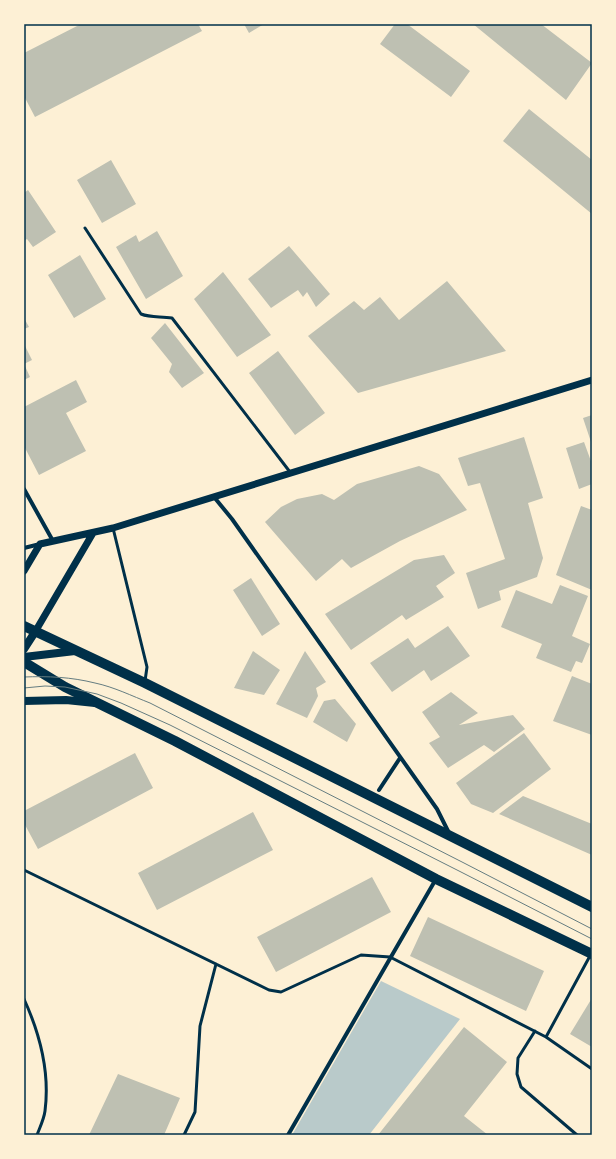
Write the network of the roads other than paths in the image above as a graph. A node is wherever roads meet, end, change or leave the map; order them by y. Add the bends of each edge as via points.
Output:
1 (85, 228) dead end
2 (592, 380) edge
3 (291, 474) junction
4 (24, 488) edge
5 (214, 498) junction
6 (112, 528) junction
7 (93, 534) junction
8 (53, 542) junction
9 (40, 544) junction
10 (24, 548) edge
11 (24, 571) edge
12 (24, 626) edge
13 (35, 632) junction
14 (24, 648) edge
15 (76, 651) junction
16 (24, 657) edge
17 (24, 662) edge
18 (145, 683) junction
19 (24, 701) edge
20 (101, 704) junction
21 (400, 758) junction
22 (379, 790) dead end
23 (451, 837) junction
24 (24, 870) edge
25 (436, 879) junction
26 (592, 907) edge
27 (592, 954) edge
28 (390, 956) junction
29 (216, 964) junction
30 (24, 999) edge
31 (535, 1031) junction
32 (546, 1037) junction
33 (592, 1069) edge
34 (37, 1135) edge
35 (184, 1135) edge
36 (288, 1135) edge
37 (577, 1135) edge

1 - 3 lane via 141,314 172,318
2 - 3 street
3 - 5 street
4 - 8 street
5 - 6 street
5 - 21 street via 236,525
6 - 7 street
6 - 18 lane via 147,667
7 - 8 street
7 - 13 street
8 - 9 street
9 - 10 street
9 - 11 street
12 - 13 main road
13 - 14 main road
13 - 15 main road
15 - 16 main road
15 - 18 main road
17 - 20 main road via 65,687
18 - 23 main road
19 - 20 main road via 66,700
20 - 25 main road
21 - 22 street
21 - 23 street via 437,809
23 - 26 main road
24 - 29 lane
25 - 27 main road
25 - 28 street
27 - 32 lane
28 - 29 lane via 361,955 281,992 269,990
28 - 31 lane
28 - 36 street
29 - 35 lane via 200,1026 195,1112
30 - 34 lane via 42,1047 47,1079 45,1112
31 - 32 lane
31 - 37 lane via 518,1058 517,1074 521,1087
32 - 33 lane

